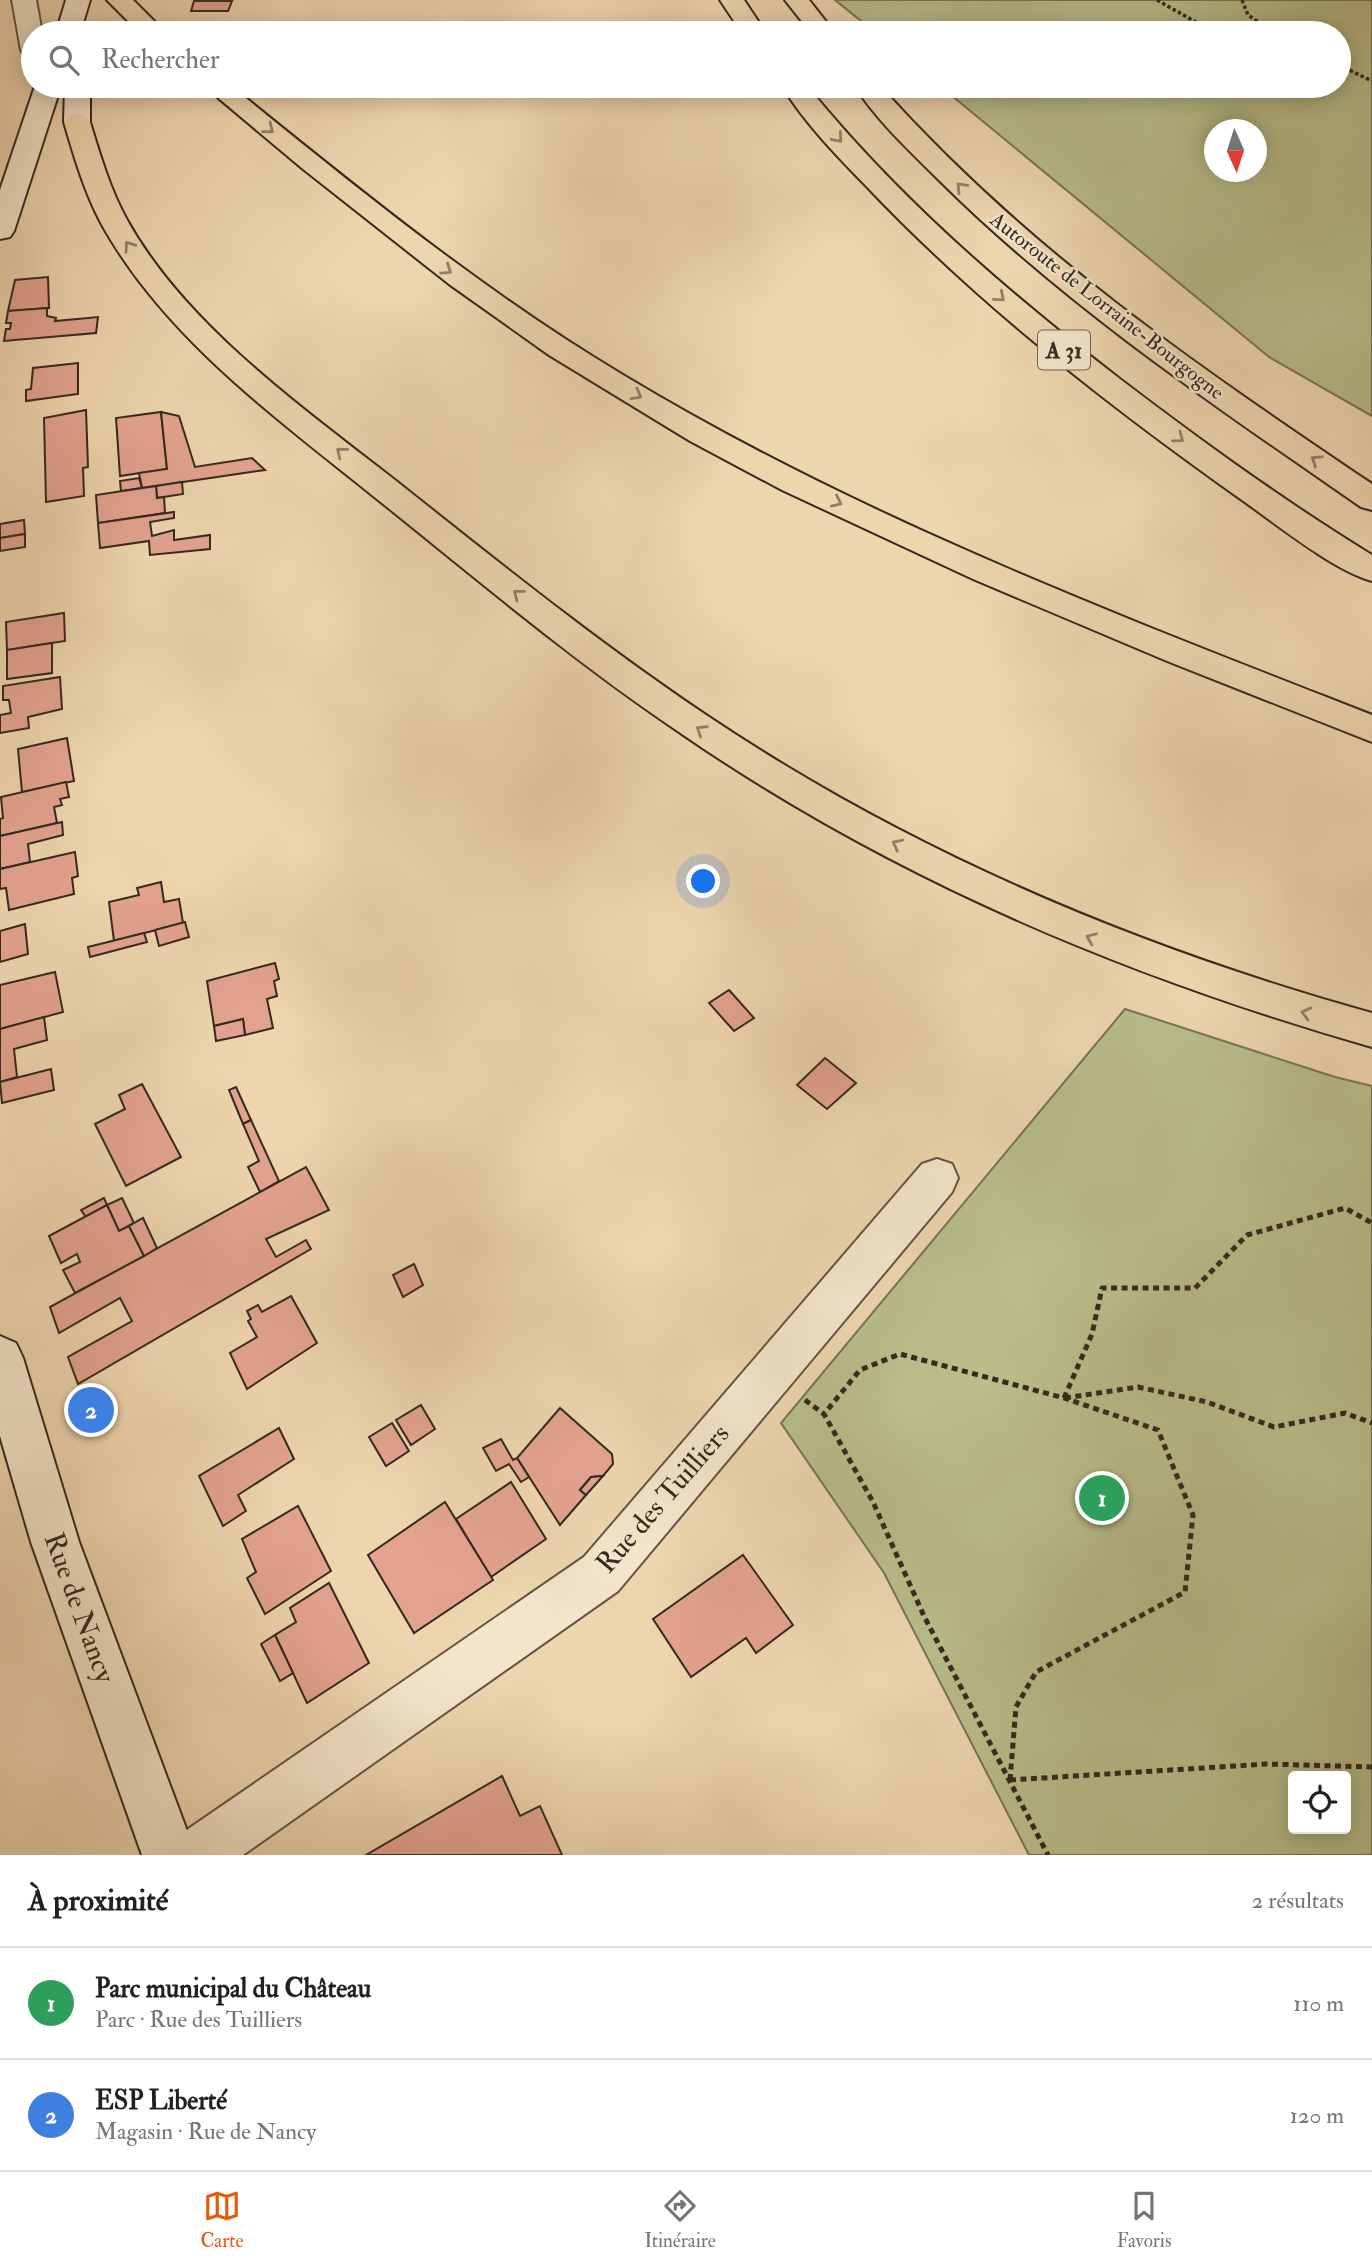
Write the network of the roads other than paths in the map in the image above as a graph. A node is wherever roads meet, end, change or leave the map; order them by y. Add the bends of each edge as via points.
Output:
1 (24, 0) edge
2 (78, 0) edge
3 (97, 0) edge
4 (732, 0) edge
5 (797, 0) edge
6 (126, 7) edge
7 (28, 21) edge
8 (72, 21) edge
9 (91, 21) edge
10 (141, 21) edge
11 (746, 21) edge
12 (814, 21) edge
13 (42, 98) edge
14 (231, 98) edge
15 (804, 98) edge
16 (878, 98) edge
17 (77, 104) edge
18 (0, 231) edge
19 (1372, 499) edge
20 (1372, 570) edge
21 (1372, 729) edge
22 (1372, 1030) edge
23 (937, 1178) dead end
24 (0, 1358) edge
25 (169, 1855) edge
26 (197, 1855) edge

1 - 7 main road
2 - 8 main road
3 - 9 main road
4 - 11 highway
5 - 12 highway
6 - 10 highway
13 - 18 main road
14 -> 21 highway via 417,250 612,381 778,475 994,574
15 -> 20 highway, A 31 via 872,177 1021,316 1238,482
19 -> 16 highway, Autoroute de Lorraine-Bourgogne / A 31 via 1169,360 990,216
22 -> 17 highway via 1255,996 1019,908 830,810 697,728 456,545 213,342 171,299 120,234 100,193
23 - 26 main road, Rue des Tuilliers via 601,1574
24 - 25 main road, Rue de Nancy via 55,1542

